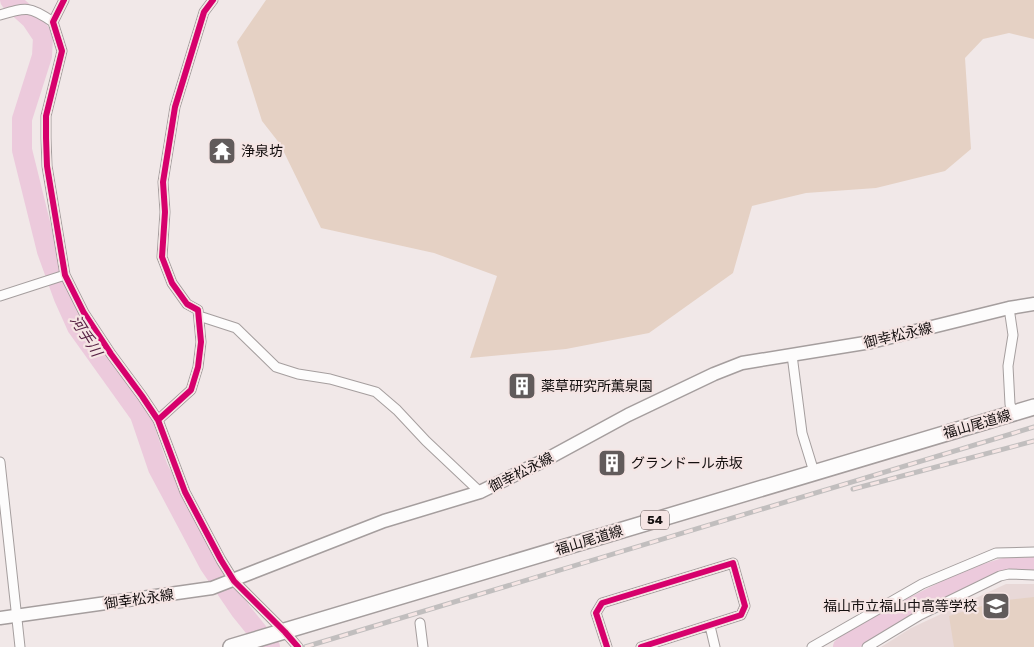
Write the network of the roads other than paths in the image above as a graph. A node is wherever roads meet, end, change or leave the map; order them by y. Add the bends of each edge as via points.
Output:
1 (64, 0) edge
2 (213, 0) edge
3 (0, 15) edge
4 (53, 22) junction
5 (63, 276) junction
6 (0, 296) edge
7 (1034, 304) edge
8 (1009, 308) junction
9 (199, 316) junction
10 (792, 355) junction
11 (1034, 407) edge
12 (1013, 413) junction
13 (158, 420) junction
14 (0, 462) edge
15 (814, 472) junction
16 (480, 492) junction
17 (1034, 552) edge
18 (1034, 575) edge
19 (232, 582) junction
20 (16, 615) junction
21 (0, 618) edge
22 (420, 623) dead end
23 (710, 626) junction
24 (281, 633) junction
25 (20, 647) edge
26 (231, 647) edge
27 (298, 647) edge
28 (423, 647) edge
29 (607, 647) edge
30 (641, 647) edge
31 (715, 647) edge
32 (812, 647) edge
33 (867, 647) edge

1 - 4 street
2 - 9 street via 204,12 175,107 163,182 162,258 172,283 187,304 198,310
3 - 4 street via 27,8 40,12
4 - 5 street via 62,51 46,116 47,166
5 - 6 street
5 - 13 street via 111,354
7 - 8 main road, 御幸松永線
8 - 10 main road, 御幸松永線 via 872,342
8 - 12 street via 1013,335 1008,366
9 - 13 street via 201,342 191,390
9 - 16 street via 236,328 276,366 376,392
10 - 15 street via 802,433
10 - 16 main road, 御幸松永線 via 742,363 714,374
11 - 12 main road, 福山尾道線 / 54
12 - 15 main road, 福山尾道線 / 54
13 - 19 street via 185,492
14 - 20 street
15 - 24 main road, 福山尾道線 / 54
16 - 19 main road, 御幸松永線 via 384,521
17 - 32 street via 996,553 922,584
18 - 33 street via 1000,576 920,615
19 - 20 main road, 御幸松永線 via 216,587
19 - 24 street
20 - 21 main road, 御幸松永線
20 - 25 street
22 - 28 street
23 - 29 street via 741,615 745,606 733,563 602,603 596,613
23 - 30 street
23 - 31 street
24 - 26 main road, 福山尾道線 / 54
24 - 27 street

